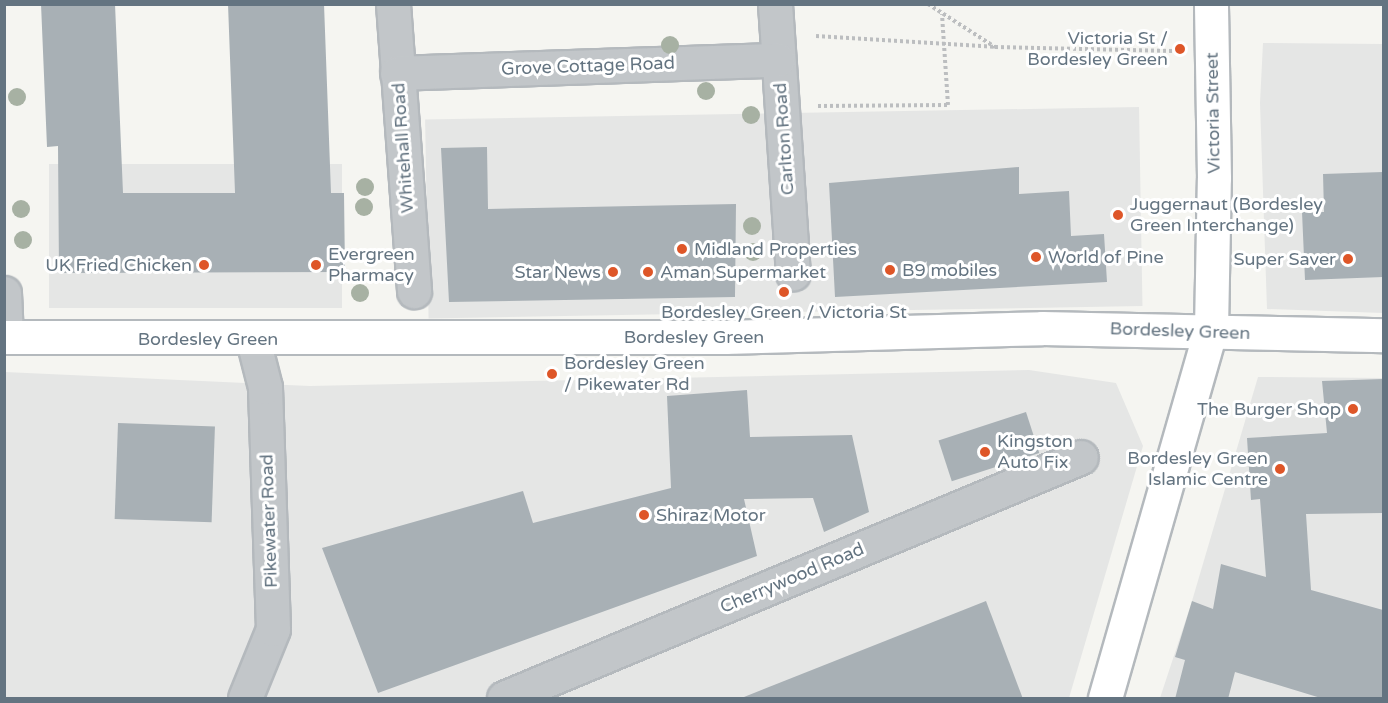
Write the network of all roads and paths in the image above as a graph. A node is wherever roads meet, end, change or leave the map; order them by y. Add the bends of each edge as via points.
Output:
1 (393, 4) edge
2 (928, 4) edge
3 (1211, 4) edge
4 (942, 14) junction
5 (776, 33) edge
6 (944, 44) junction
7 (995, 47) junction
8 (1212, 52) junction
9 (397, 72) junction
10 (781, 106) junction
11 (793, 273) dead end
12 (414, 291) dead end
13 (4, 293) edge
14 (1211, 329) junction
15 (1383, 335) edge
16 (5, 337) edge
17 (253, 340) junction
18 (1081, 457) dead end
19 (245, 699) edge
20 (504, 699) edge
21 (1105, 699) edge

1 - 9 street, Whitehall Road
2 - 4 path
3 - 8 main road, Victoria Street
4 - 6 path
4 - 7 path
5 - 6 path
5 - 9 street, Grove Cottage Road
5 - 10 street, Carlton Road
6 - 7 path
6 - 10 path via 948,105
7 - 8 path
8 - 14 main road, Victoria Street via 1215,178
9 - 12 street, Whitehall Road
10 - 11 street, Carlton Road
13 - 16 street
14 - 15 main road, Bordesley Green via 1294,336
14 - 17 main road, Bordesley Green
14 - 21 main road, Victoria Street
16 - 17 main road, Bordesley Green
17 - 19 street, Pikewater Road via 265,387 273,629
18 - 20 street, Cherrywood Road

